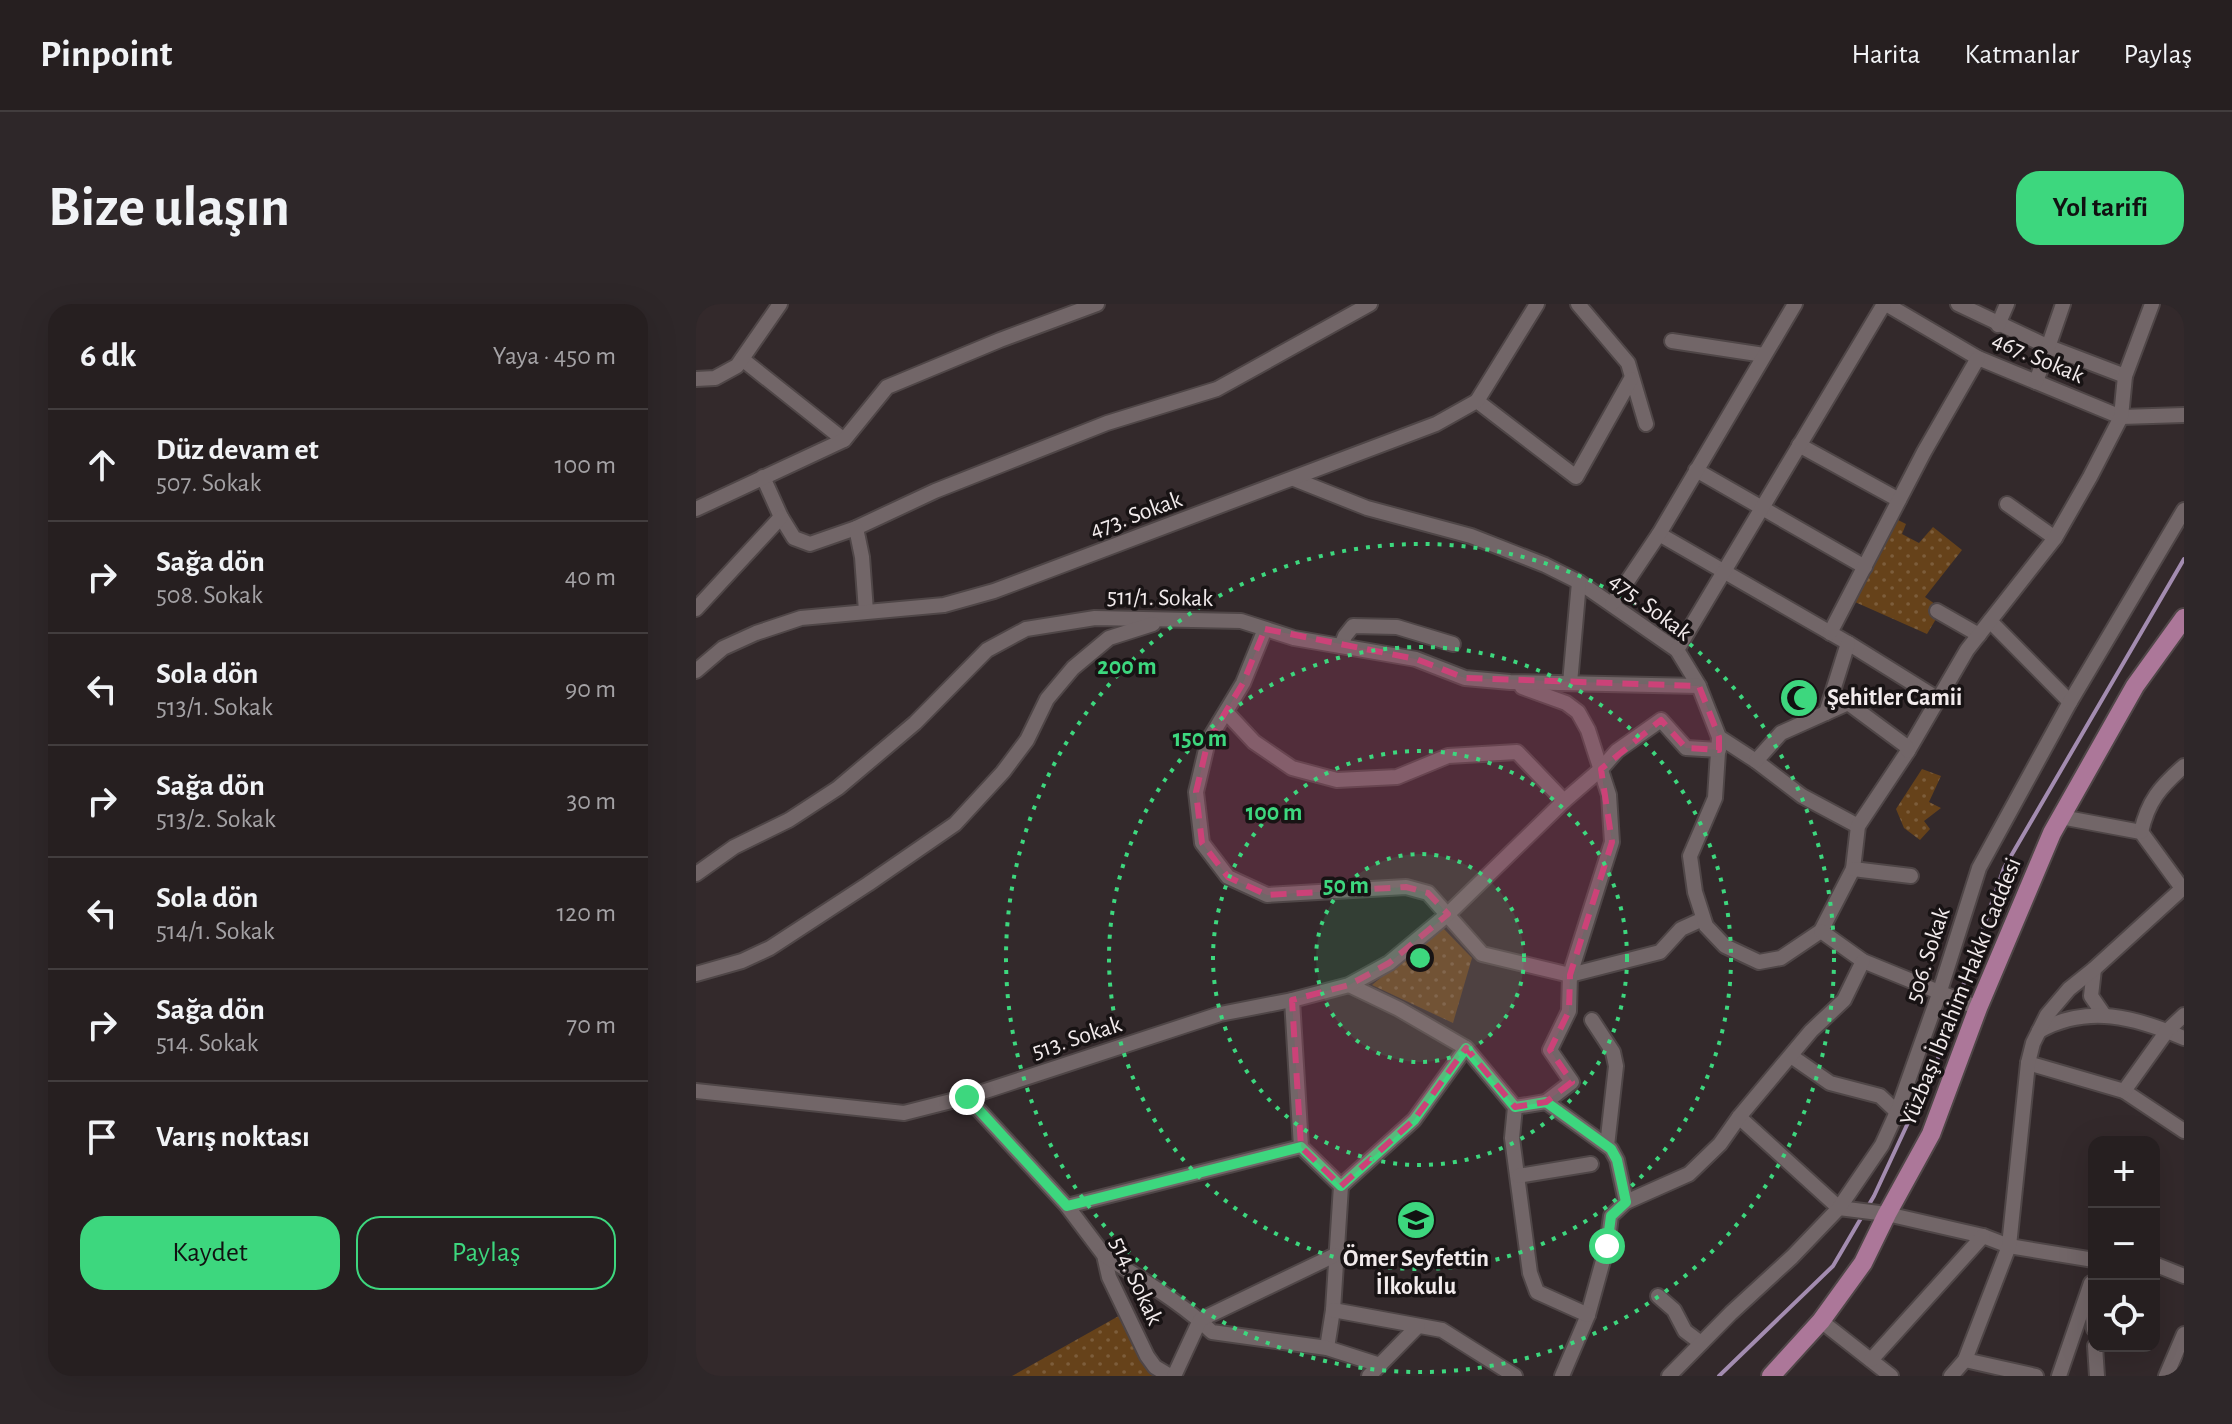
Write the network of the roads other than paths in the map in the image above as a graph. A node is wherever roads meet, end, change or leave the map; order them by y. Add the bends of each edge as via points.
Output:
1 (780, 304) edge
2 (1097, 304) edge
3 (1370, 304) edge
4 (1537, 304) edge
5 (1578, 304) edge
6 (1795, 304) edge
7 (1885, 304) edge
8 (1958, 304) edge
9 (2007, 304) edge
10 (2063, 304) edge
11 (2152, 304) edge
12 (1998, 325) junction
13 (1672, 341) dead end
14 (2049, 347) junction
15 (1764, 355) junction
16 (1978, 358) junction
17 (742, 359) junction
18 (2125, 376) junction
19 (696, 379) edge
20 (1631, 379) junction
21 (2036, 382) junction
22 (1477, 401) junction
23 (2184, 415) edge
24 (2121, 417) junction
25 (1646, 424) dead end
26 (844, 440) junction
27 (1799, 445) junction
28 (1696, 470) junction
29 (763, 477) junction
30 (1294, 479) junction
31 (1899, 500) junction
32 (2007, 504) dead end
33 (1762, 507) junction
34 (696, 509) edge
35 (2184, 510) edge
36 (781, 517) junction
37 (856, 528) junction
38 (1659, 534) junction
39 (2055, 538) junction
40 (1865, 567) junction
41 (1724, 573) junction
42 (1579, 582) junction
43 (1612, 604) junction
44 (696, 608) edge
45 (866, 611) junction
46 (1937, 611) dead end
47 (2184, 618) edge
48 (1166, 621) junction
49 (1990, 621) junction
50 (1265, 629) junction
51 (1830, 633) junction
52 (1979, 635) junction
53 (1848, 643) junction
54 (1453, 644) dead end
55 (1341, 646) junction
56 (1677, 650) junction
57 (696, 671) edge
58 (1510, 682) junction
59 (1570, 683) junction
60 (1699, 686) junction
61 (1938, 699) junction
62 (2070, 702) junction
63 (1226, 712) junction
64 (1826, 713) junction
65 (1719, 743) junction
66 (1908, 751) junction
67 (1756, 761) junction
68 (2184, 766) edge
69 (1601, 769) junction
70 (1564, 801) junction
71 (2061, 817) junction
72 (1858, 826) junction
73 (2141, 832) junction
74 (1853, 869) junction
75 (696, 874) edge
76 (1911, 876) dead end
77 (2183, 887) edge
78 (1448, 914) junction
79 (1703, 919) junction
80 (1821, 931) junction
81 (1863, 961) junction
82 (2094, 969) junction
83 (696, 974) edge
84 (1570, 975) junction
85 (1349, 985) junction
86 (1941, 995) junction
87 (1292, 1000) junction
88 (1970, 1005) junction
89 (2104, 1015) junction
90 (2184, 1015) edge
91 (1592, 1020) dead end
92 (2167, 1031) junction
93 (2039, 1032) junction
94 (2184, 1038) edge
95 (1466, 1048) junction
96 (1791, 1056) junction
97 (2028, 1063) junction
98 (696, 1091) edge
99 (2124, 1091) junction
100 (967, 1097) junction
101 (1546, 1102) junction
102 (1515, 1107) junction
103 (1897, 1112) junction
104 (1739, 1117) junction
105 (2184, 1131) edge
106 (1607, 1146) junction
107 (1301, 1147) junction
108 (1591, 1164) dead end
109 (1518, 1176) junction
110 (1341, 1186) junction
111 (1626, 1202) junction
112 (1067, 1206) junction
113 (1839, 1208) junction
114 (1887, 1214) junction
115 (1983, 1236) junction
116 (2009, 1246) junction
117 (1104, 1255) junction
118 (1335, 1255) junction
119 (2088, 1259) edge
120 (2160, 1266) edge
121 (2184, 1276) edge
122 (2092, 1280) edge
123 (1658, 1296) dead end
124 (1333, 1310) junction
125 (1588, 1315) junction
126 (1200, 1320) junction
127 (1821, 1321) junction
128 (1418, 1326) junction
129 (2184, 1334) edge
130 (1701, 1343) junction
131 (1327, 1348) junction
132 (2095, 1352) edge
133 (1871, 1360) junction
134 (1965, 1360) junction
135 (1375, 1370) edge
136 (1172, 1376) edge
137 (1515, 1376) edge
138 (1562, 1376) edge
139 (1669, 1376) edge
140 (1771, 1376) edge
141 (1891, 1376) edge
142 (1951, 1376) edge
143 (2036, 1376) edge
144 (2059, 1376) edge
145 (2097, 1376) edge
146 (2166, 1376) edge

1 - 17 street
2 - 26 street via 887,387
3 - 37 street via 1217,389 1107,423
4 - 22 street, 473. Sokak
5 - 20 street via 1628,363
6 - 15 street
7 - 16 street, 467. Sokak
7 - 27 street
8 - 12 street
9 - 12 street
10 - 14 street
11 - 18 street
12 - 14 street
13 - 15 street
14 - 18 street
14 - 21 street
15 - 28 street
16 - 21 street, 467. Sokak
16 - 31 street
17 - 19 street via 715,378
17 - 26 street
18 - 24 street
20 - 22 street via 1576,477
20 - 25 street
21 - 24 street, 467. Sokak
22 - 30 street, 473. Sokak via 1436,424
23 - 24 street, 467. Sokak
24 - 39 street
26 - 29 street
27 - 31 street
27 - 33 street
28 - 33 street
28 - 38 street
29 - 34 street
29 - 36 street
30 - 42 street, 475. Sokak via 1367,508 1471,536
30 - 45 street, 473. Sokak via 994,591 944,605
31 - 40 street
32 - 39 street
33 - 40 street
33 - 41 street
35 - 62 street, 506. Sokak
36 - 37 street via 794,538 810,544
36 - 44 street
37 - 45 street
38 - 41 street
38 - 43 street
39 - 49 street
40 - 51 street
41 - 51 street
41 - 56 street
42 - 43 street, 475. Sokak
42 - 59 street
43 - 56 street, 475. Sokak
45 - 57 street, 473. Sokak via 801,618 756,633 723,648
46 - 52 street
47 - 71 main road, Yüzbaşı İbrahim Hakkı Caddesi via 2135,686
48 - 50 street, 511/1. Sokak via 1241,621
48 - 75 street, 511/1. Sokak via 1095,618 1026,629 987,650 915,723 838,788
48 - 83 street via 1109,638 1073,668 1047,699 1027,740 1003,772 955,824 770,948
49 - 52 street
49 - 62 street
50 - 55 street, 511/1. Sokak
50 - 63 street
51 - 53 street
52 - 61 street
53 - 61 street
53 - 64 street
54 - 55 street via 1397,627 1353,626
55 - 58 street, 511/1. Sokak via 1416,659 1465,678
56 - 60 street, 475. Sokak
58 - 59 street, 511/1. Sokak
58 - 69 street via 1578,712
59 - 60 street, 511/1. Sokak
60 - 65 street, 475. Sokak
61 - 66 street
62 - 86 street, 506. Sokak via 1979,868
63 - 70 street via 1254,742 1292,768 1337,780 1397,777 1448,756 1517,752
63 - 78 street via 1208,741 1196,792 1202,843 1228,877 1267,895 1406,887 1428,893
64 - 66 street via 1848,703
64 - 67 street via 1781,733
65 - 67 street
65 - 69 street, 513. Sokak via 1686,748 1661,720
65 - 79 street via 1715,798 1690,856
66 - 72 street
67 - 72 street via 1802,796
68 - 73 street via 2152,799
69 - 70 street, 513. Sokak
69 - 84 street via 1609,795 1612,842
70 - 78 street, 513. Sokak
71 - 73 street
71 - 88 main road, Yüzbaşı İbrahim Hakkı Caddesi
72 - 74 street
73 - 77 street
74 - 76 street
74 - 80 street
77 - 82 street
78 - 84 street via 1482,954
78 - 85 street, 513. Sokak via 1389,963
79 - 80 street via 1725,946 1759,962 1781,958
79 - 84 street via 1681,929 1660,952
80 - 81 street
81 - 86 street
81 - 96 street via 1844,1000
82 - 89 street via 2091,996
82 - 93 street via 2069,989
84 - 101 street via 1569,1011 1550,1050 1572,1082
85 - 87 street, 513. Sokak
85 - 95 street
86 - 88 street
86 - 103 street, 506. Sokak
87 - 100 street, 513. Sokak via 1220,1014
87 - 107 street
88 - 114 main road, Yüzbaşı İbrahim Hakkı Caddesi via 1931,1134
89 - 92 street
89 - 93 street via 2069,1019
90 - 92 street
91 - 106 street via 1616,1066
92 - 94 street
92 - 99 street
93 - 97 street
95 - 102 street
95 - 110 street via 1414,1120
96 - 103 street via 1830,1083 1880,1096
96 - 104 street
97 - 99 street
97 - 116 street
98 - 100 street, 513. Sokak via 904,1113
99 - 105 street
100 - 112 street, 514. Sokak
101 - 102 street
101 - 106 street
102 - 109 street via 1512,1138
103 - 113 street, 506. Sokak via 1882,1145
104 - 111 street via 1689,1174
104 - 113 street
106 - 111 street via 1617,1160
107 - 110 street
107 - 112 street
108 - 109 street
109 - 125 street via 1537,1292
110 - 118 street
111 - 125 street via 1611,1216
112 - 117 street, 514. Sokak
113 - 114 street
113 - 130 street, 506. Sokak
114 - 115 street
114 - 127 main road, Yüzbaşı İbrahim Hakkı Caddesi via 1863,1263
115 - 116 street
115 - 133 street
116 - 119 street
116 - 134 street
117 - 126 street
117 - 136 street, 514. Sokak via 1109,1277 1147,1356
118 - 124 street
118 - 126 street
120 - 121 street
122 - 144 street
123 - 130 street
124 - 128 street
124 - 131 street
125 - 138 street
126 - 131 street via 1212,1332
126 - 136 street
127 - 133 street
127 - 140 main road, Yüzbaşı İbrahim Hakkı Caddesi
128 - 135 street
128 - 137 street via 1442,1330
129 - 146 street
130 - 139 street, 506. Sokak
131 - 135 street
132 - 145 street
133 - 141 street
134 - 142 street
134 - 143 street

